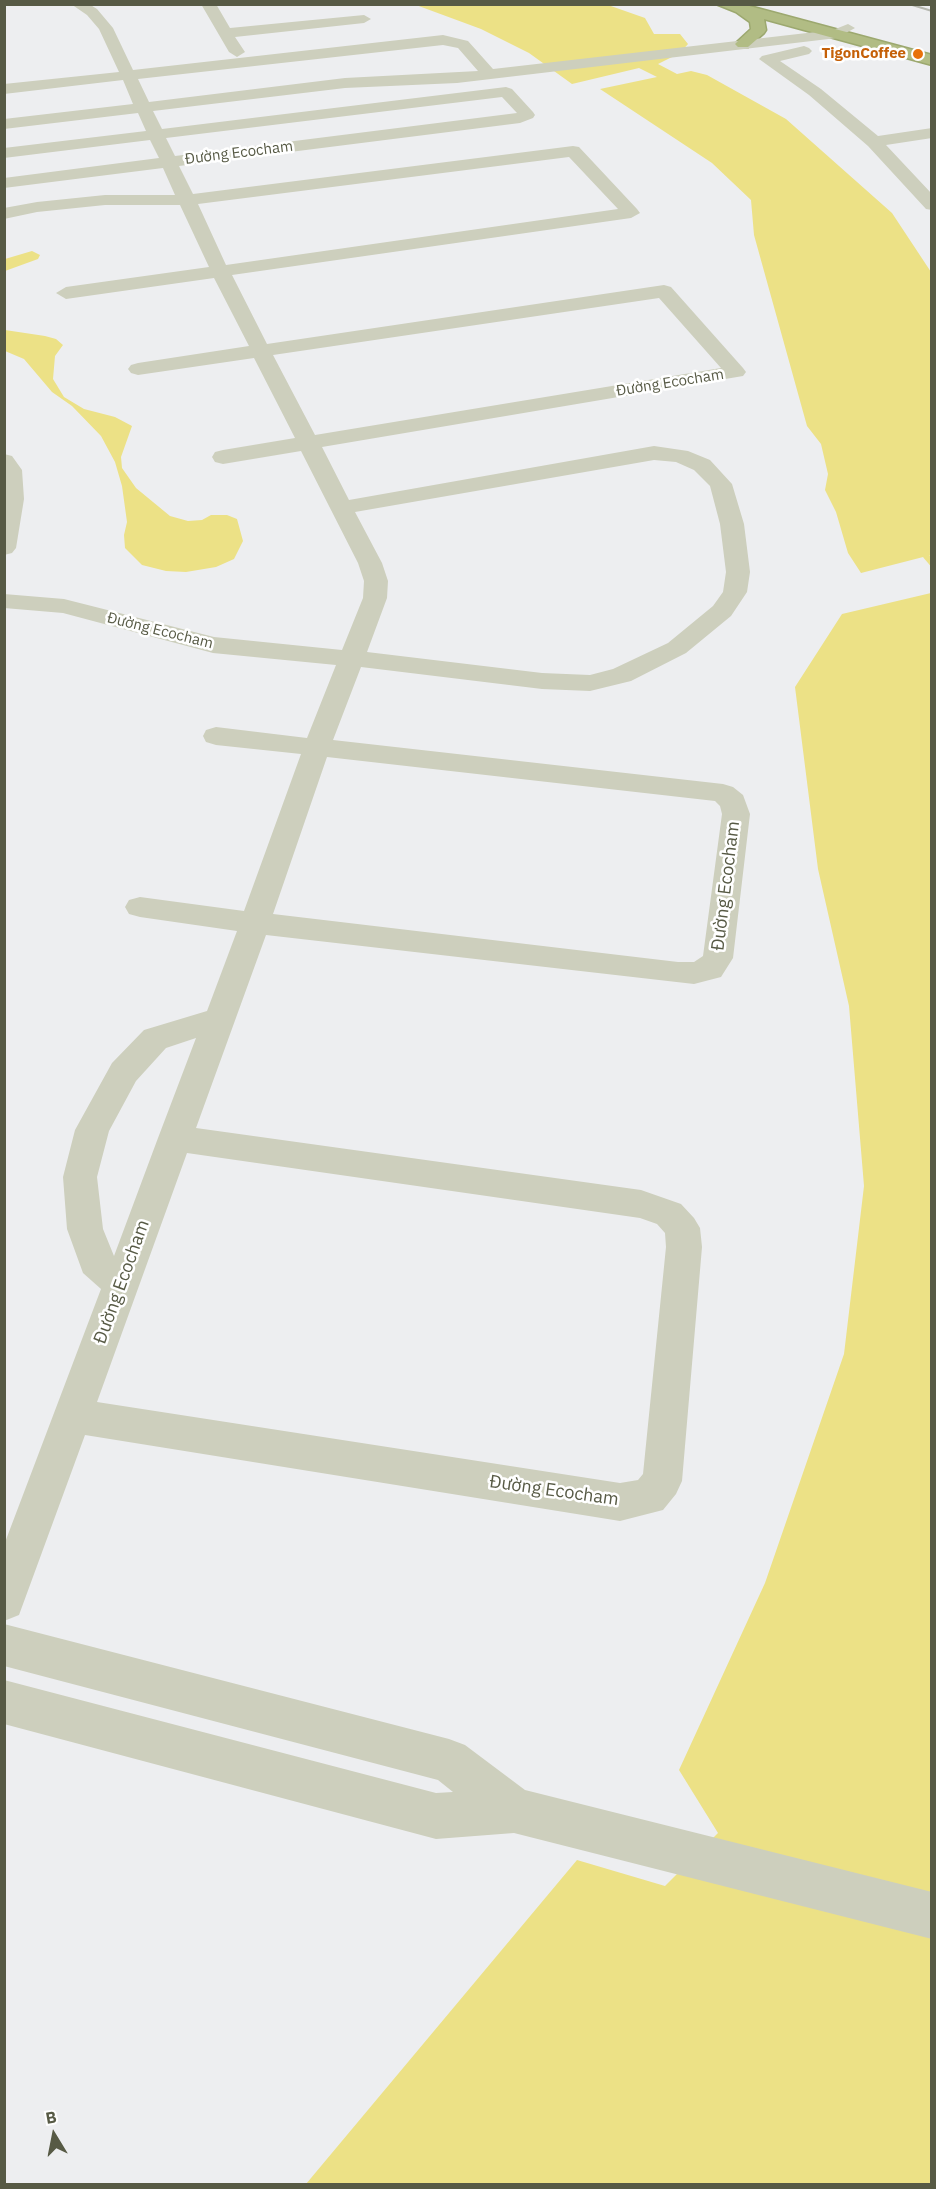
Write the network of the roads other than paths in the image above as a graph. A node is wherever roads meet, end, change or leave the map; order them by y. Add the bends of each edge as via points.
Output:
1 (78, 4) edge
2 (208, 4) edge
3 (723, 4) edge
4 (763, 4) edge
5 (741, 9) junction
6 (364, 19) dead end
7 (226, 33) junction
8 (847, 34) junction
9 (743, 44) junction
10 (932, 50) edge
11 (932, 60) edge
12 (244, 62) junction
13 (489, 74) junction
14 (129, 75) junction
15 (457, 78) junction
16 (4, 89) edge
17 (262, 93) junction
18 (385, 106) junction
19 (278, 119) junction
20 (151, 122) junction
21 (4, 123) edge
22 (404, 133) junction
23 (932, 133) edge
24 (874, 142) junction
25 (4, 143) edge
26 (296, 146) junction
27 (4, 153) edge
28 (170, 162) junction
29 (6, 180) edge
30 (188, 200) junction
31 (932, 205) edge
32 (4, 214) edge
33 (220, 271) junction
34 (66, 292) dead end
35 (260, 351) junction
36 (138, 369) dead end
37 (307, 444) junction
38 (223, 458) dead end
39 (4, 461) edge
40 (340, 508) junction
41 (4, 548) edge
42 (4, 601) edge
43 (352, 658) junction
44 (216, 736) dead end
45 (317, 747) junction
46 (141, 907) dead end
47 (255, 923) junction
48 (219, 1019) junction
49 (175, 1138) junction
50 (121, 1284) junction
51 (73, 1416) junction
52 (4, 1601) edge
53 (4, 1645) edge
54 (4, 1702) edge
55 (514, 1810) junction
56 (932, 1916) edge

1 - 14 street, Đường Ecocham via 103,22
2 - 7 street
3 - 5 highway
4 - 8 highway
5 - 8 highway
5 - 9 highway via 757,20 759,30
6 - 7 street
7 - 12 street
8 - 9 street
8 - 10 highway
8 - 11 highway
8 - 24 street via 767,59
9 - 13 street
12 - 13 street via 450,40 466,46
12 - 14 street
12 - 17 street
13 - 15 street
14 - 16 street
14 - 20 street, Đường Ecocham
15 - 17 street via 345,83
15 - 20 street via 363,100
17 - 20 street
18 - 19 street
18 - 22 street
18 - 22 street, Đường Ecocham via 506,92 526,116
19 - 20 street
19 - 26 street
20 - 21 street
20 - 25 street
20 - 27 street
20 - 28 street, Đường Ecocham
22 - 26 street, Đường Ecocham
23 - 24 street
24 - 31 street
26 - 28 street, Đường Ecocham
28 - 29 street, Đường Ecocham
28 - 30 street, Đường Ecocham
30 - 32 street via 94,200
30 - 33 street, Đường Ecocham
30 - 33 street via 573,151 631,213
33 - 34 street
33 - 35 street, Đường Ecocham
35 - 36 street, Đường Ecocham
35 - 37 street, Đường Ecocham
35 - 37 street, Đường Ecocham via 664,291 736,372
37 - 38 street, Đường Ecocham
37 - 40 street, Đường Ecocham
39 - 41 street via 11,470 13,499
40 - 43 street, Đường Ecocham via 376,581 375,598
40 - 43 street via 654,453 680,456 702,465 721,484 732,524 738,572 735,592 723,612 677,648 622,675 590,683 542,681
42 - 43 street, Đường Ecocham via 64,606 213,645
43 - 45 street, Đường Ecocham
44 - 45 street, Đường Ecocham
45 - 47 street, Đường Ecocham
45 - 47 street, Đường Ecocham via 723,793 733,802 736,814 718,958 710,969 678,973
46 - 47 street, Đường Ecocham
47 - 48 street, Đường Ecocham
48 - 49 street, Đường Ecocham
48 - 50 street via 155,1039 124,1072 92,1130 80,1177 85,1229 96,1262
49 - 50 street, Đường Ecocham
49 - 51 street, Đường Ecocham via 642,1204 669,1214 682,1228 684,1247 662,1481 649,1497 620,1502
50 - 51 street, Đường Ecocham
51 - 52 street
53 - 55 street via 448,1761
54 - 55 street via 436,1816
55 - 56 street

